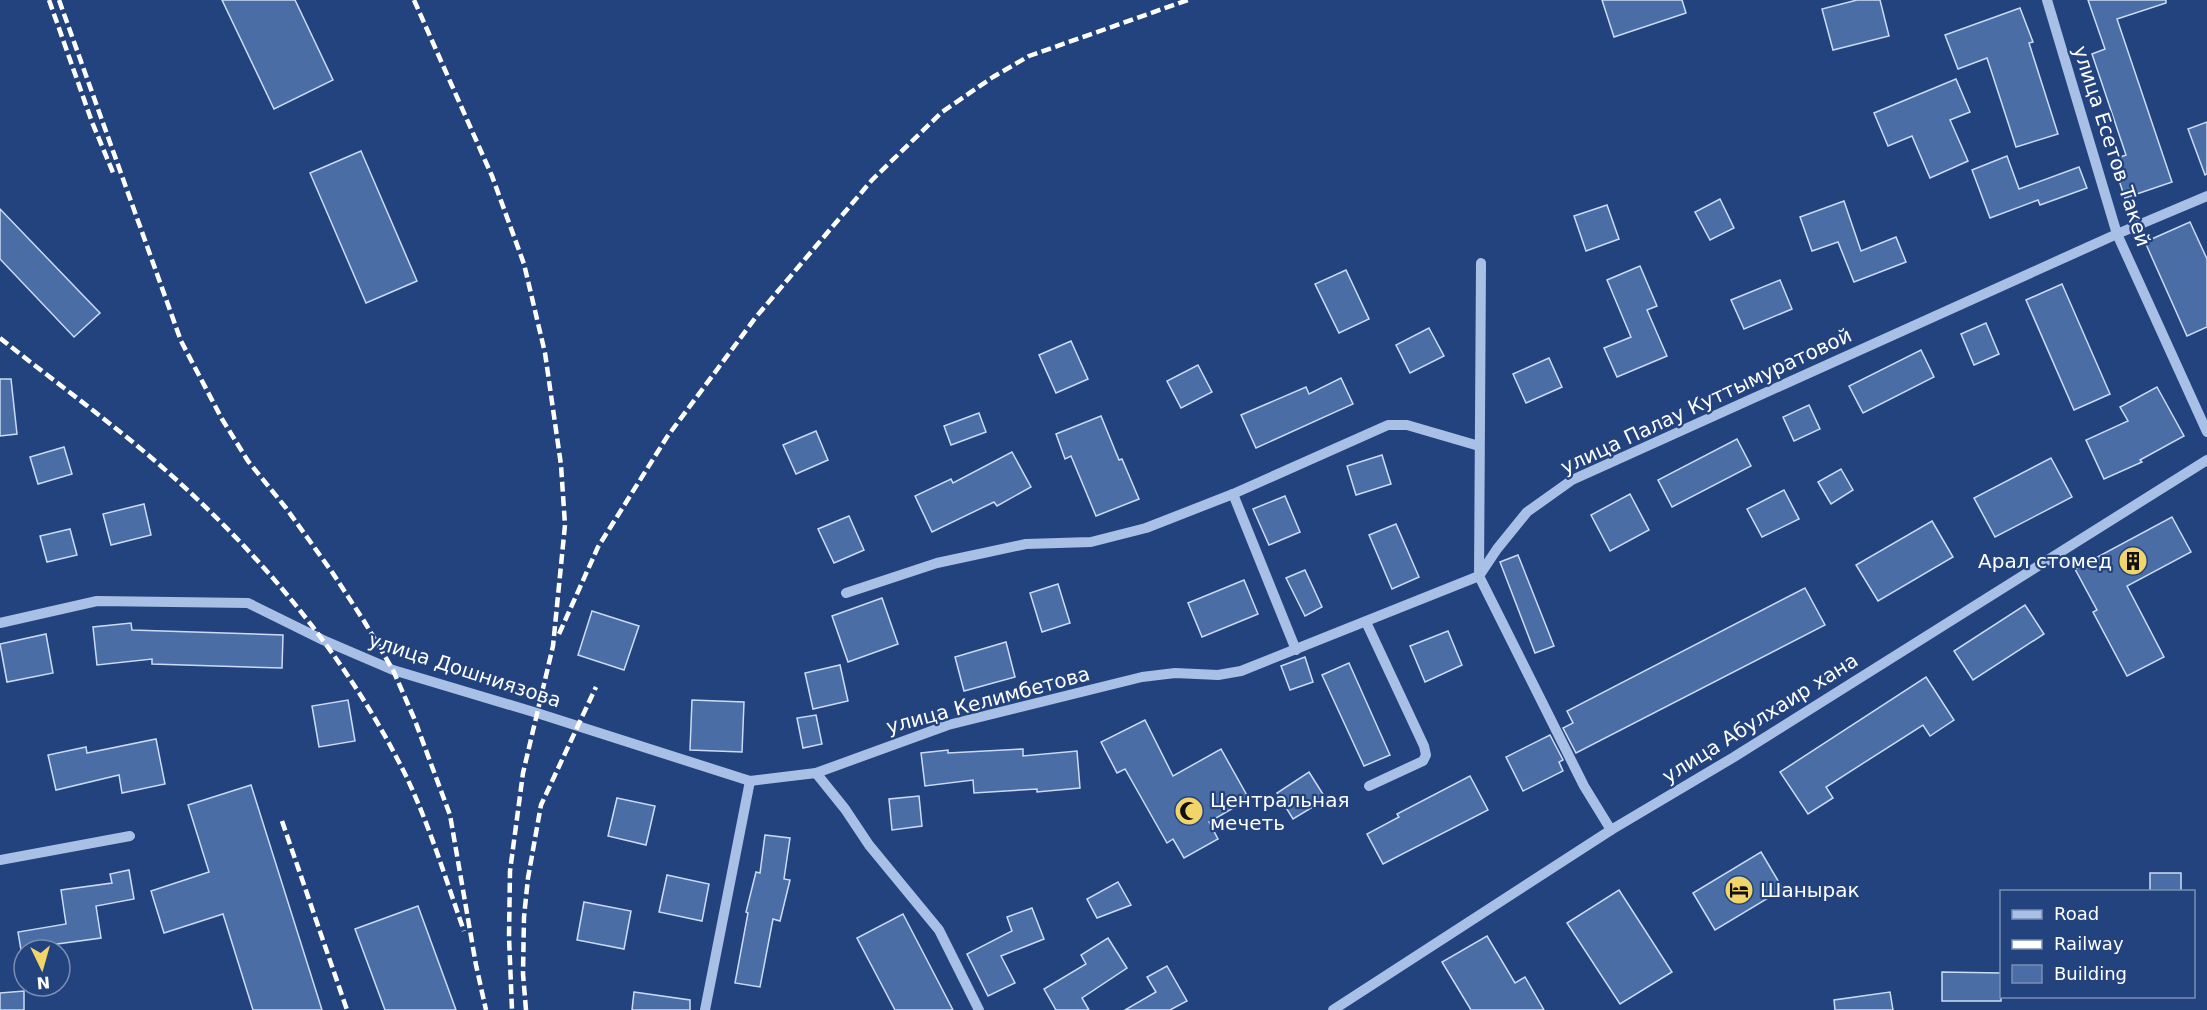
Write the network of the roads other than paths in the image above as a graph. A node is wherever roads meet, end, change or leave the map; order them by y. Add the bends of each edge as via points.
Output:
1 (2048, 0) edge
2 (2207, 196) edge
3 (2117, 234) junction
4 (1481, 263) dead end
5 (2207, 432) edge
6 (1479, 446) junction
7 (2207, 460) edge
8 (1233, 494) junction
9 (1479, 576) junction
10 (846, 593) dead end
11 (1366, 622) junction
12 (0, 623) edge
13 (1296, 650) junction
14 (816, 773) junction
15 (750, 781) junction
16 (1369, 786) dead end
17 (1611, 830) junction
18 (130, 836) dead end
19 (0, 860) edge
20 (705, 1010) edge
21 (979, 1010) edge
22 (1333, 1010) edge

1 - 3 street, улица Есетов Такей
2 - 3 street, улица Палау Куттымуратовой
3 - 5 street, улица Есетов Такей
3 - 9 street, улица Палау Куттымуратовой via 1572,480 1527,512
4 - 6 street
6 - 8 street via 1407,425 1388,425
6 - 9 street
7 - 17 street, улица Абулхаир хана
8 - 10 street via 1118,536 1091,542 1026,544 937,563
8 - 13 street
9 - 11 street
9 - 17 street via 1584,786
11 - 13 street
11 - 16 street via 1426,755 1423,761
12 - 15 street, улица Дошниязова via 97,601 248,603 393,670
13 - 14 street, улица Келимбетова via 1241,671 1142,678 948,725
14 - 15 street, улица Дошниязова
14 - 21 street via 939,930
15 - 20 street
17 - 22 street, улица Абулхаир хана
18 - 19 street

